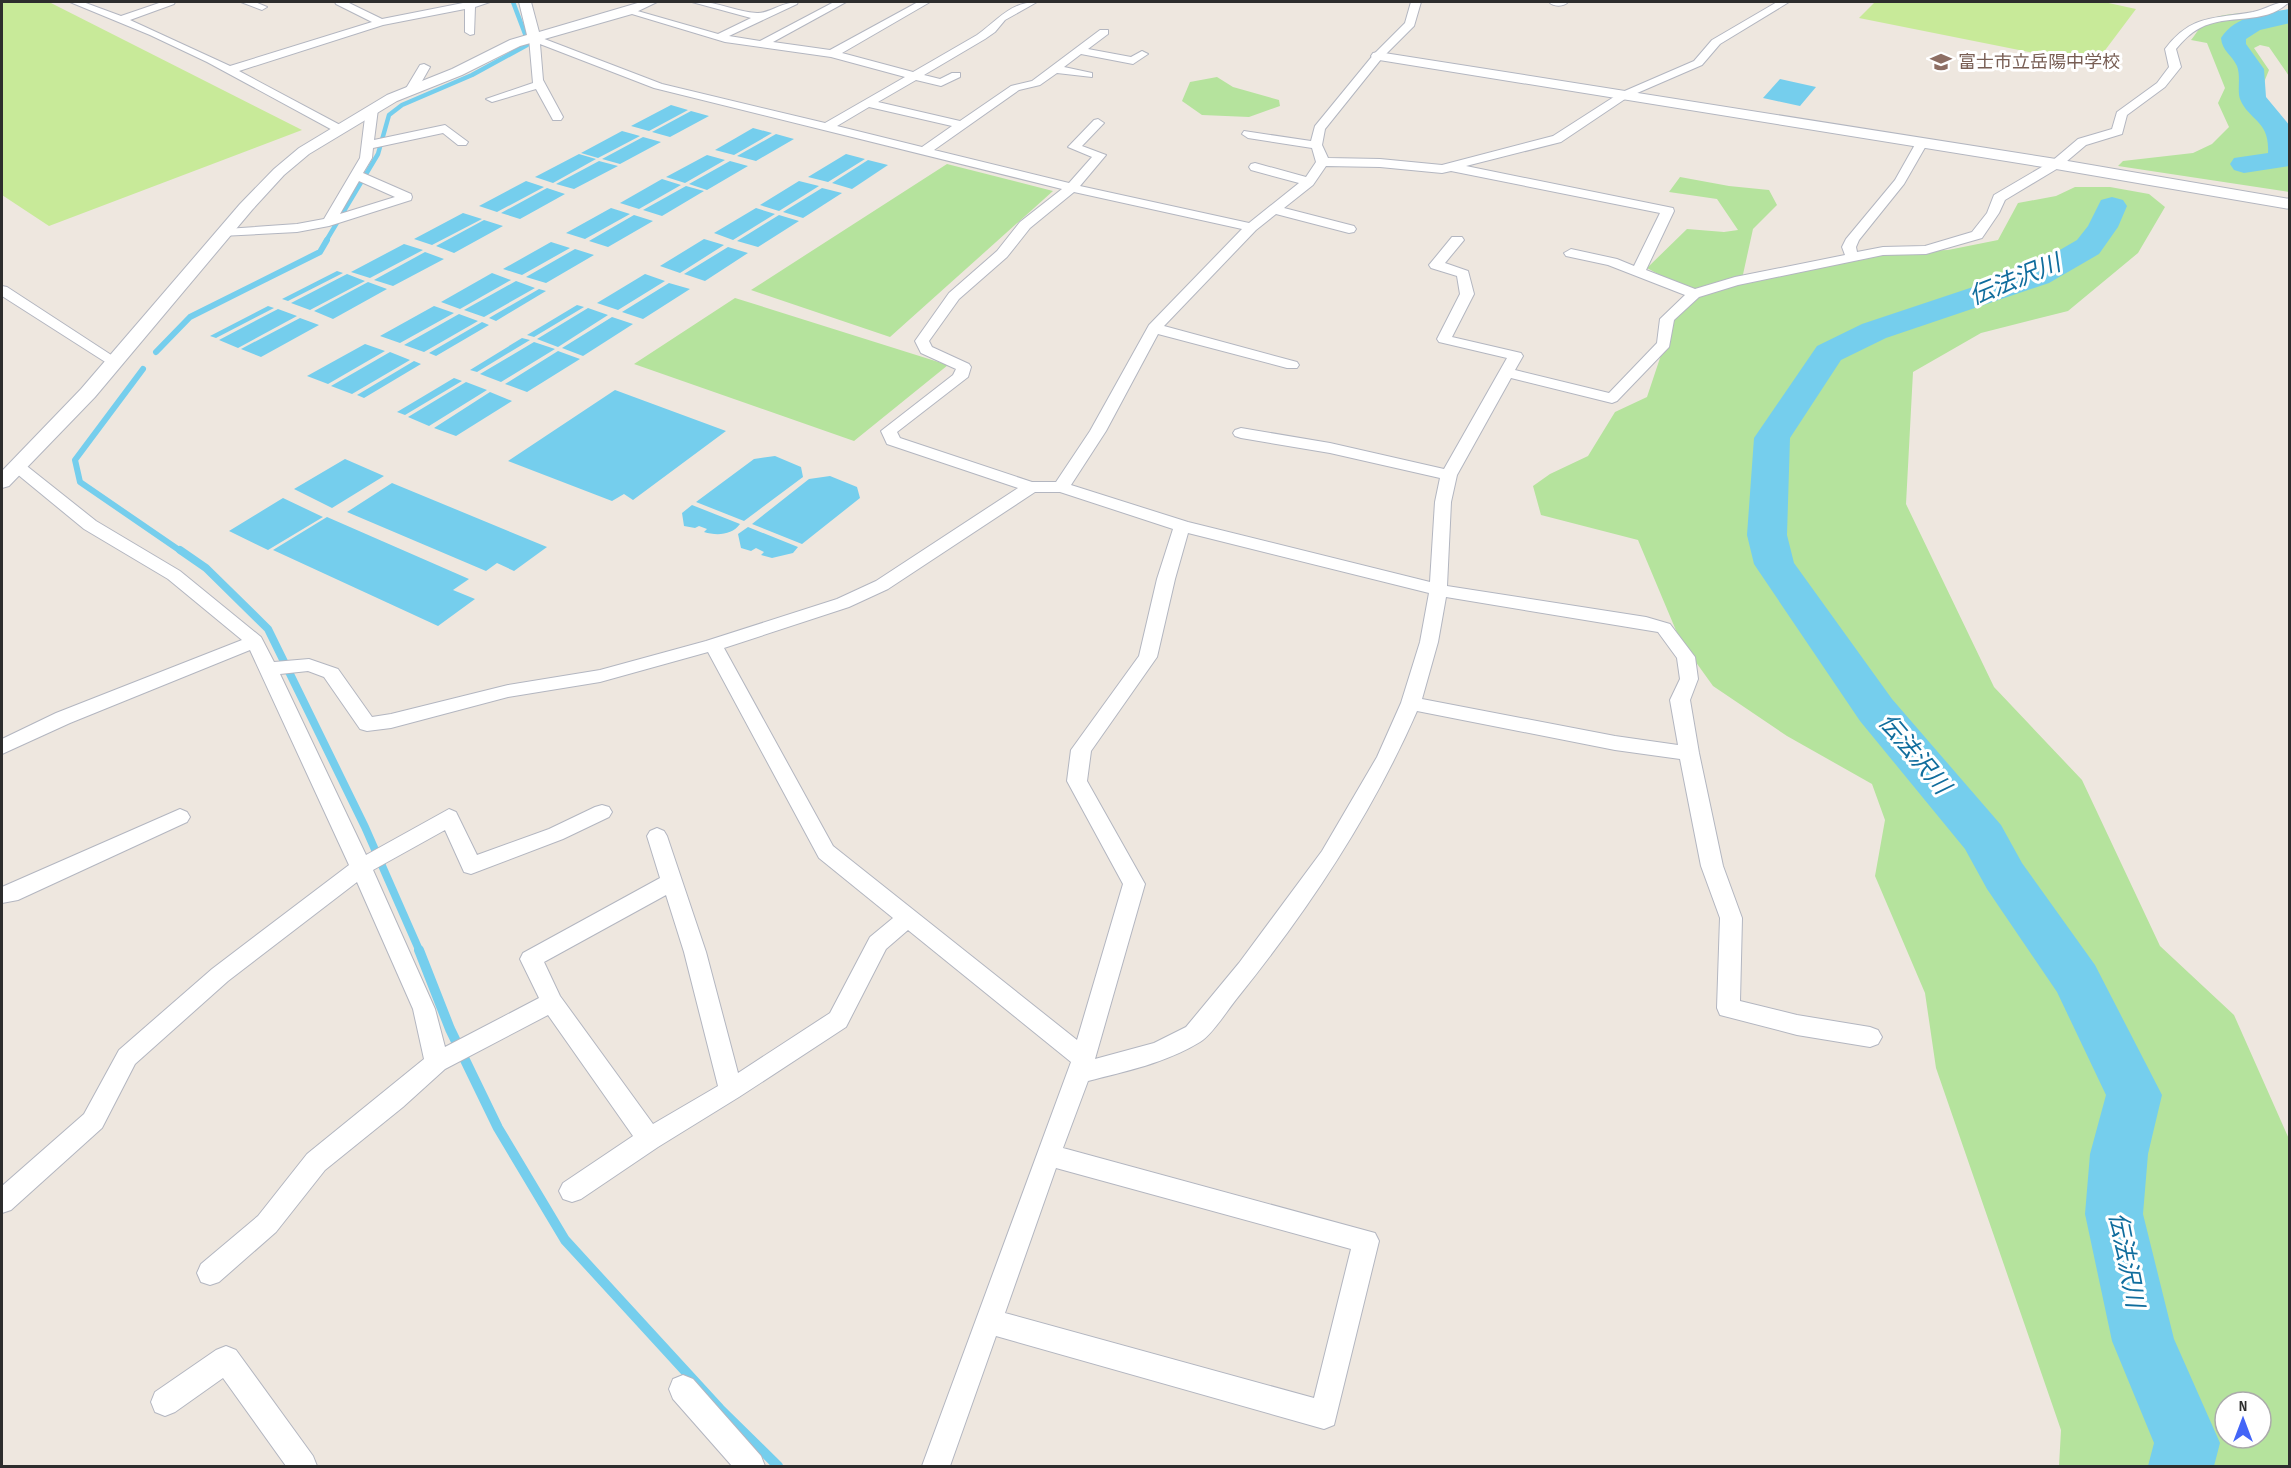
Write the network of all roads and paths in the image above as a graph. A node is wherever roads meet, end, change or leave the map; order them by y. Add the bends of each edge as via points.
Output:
1 (75, 2) edge
2 (170, 2) edge
3 (246, 2) edge
4 (345, 2) edge
5 (485, 2) edge
6 (525, 2) edge
7 (651, 2) edge
8 (697, 2) edge
9 (793, 2) edge
10 (841, 2) edge
11 (1032, 2) edge
12 (1416, 2) edge
13 (1554, 2) edge
14 (1563, 2) edge
15 (1784, 2) edge
16 (2284, 2) edge
17 (898, 3) dead end
18 (470, 4) junction
19 (920, 4) edge
20 (442, 5) edge
21 (262, 7) dead end
22 (627, 11) junction
23 (760, 17) junction
24 (120, 20) junction
25 (381, 22) junction
26 (470, 32) dead end
27 (1104, 32) dead end
28 (719, 37) junction
29 (533, 38) junction
30 (764, 43) junction
31 (1080, 51) junction
32 (832, 54) junction
33 (1142, 54) dead end
34 (1378, 56) junction
35 (424, 67) dead end
36 (1055, 69) junction
37 (229, 70) junction
38 (956, 75) dead end
39 (1088, 75) dead end
40 (913, 76) junction
41 (539, 85) junction
42 (411, 90) junction
43 (1624, 95) junction
44 (492, 99) dead end
45 (867, 103) junction
46 (372, 109) junction
47 (557, 117) dead end
48 (1098, 123) dead end
49 (959, 124) junction
50 (827, 127) junction
51 (338, 129) junction
52 (1248, 134) dead end
53 (462, 142) dead end
54 (1921, 144) junction
55 (369, 145) junction
56 (1316, 145) junction
57 (923, 152) junction
58 (1322, 162) junction
59 (2056, 164) junction
60 (1450, 166) junction
61 (1255, 167) dead end
62 (362, 177) junction
63 (1310, 182) junction
64 (1072, 188) junction
65 (2289, 204) edge
66 (1275, 210) junction
67 (331, 221) junction
68 (1251, 227) junction
69 (1349, 229) dead end
70 (226, 233) junction
71 (1457, 240) dead end
72 (1571, 253) dead end
73 (1852, 256) junction
74 (1638, 272) junction
75 (2, 290) edge
76 (1694, 294) junction
77 (1154, 328) junction
78 (115, 362) junction
79 (1292, 365) dead end
80 (1508, 373) junction
81 (1241, 433) dead end
82 (17, 466) junction
83 (1449, 475) junction
84 (2, 482) edge
85 (1031, 487) junction
86 (1061, 487) junction
87 (1182, 526) junction
88 (1438, 590) junction
89 (255, 640) junction
90 (713, 645) junction
91 (267, 669) junction
92 (1411, 703) junction
93 (2, 747) edge
94 (1689, 753) junction
95 (602, 812) dead end
96 (180, 817) dead end
97 (657, 836) dead end
98 (361, 867) junction
99 (671, 882) junction
100 (2, 895) edge
101 (907, 918) junction
102 (552, 1002) junction
103 (1870, 1037) dead end
104 (437, 1062) junction
105 (1081, 1066) junction
106 (731, 1090) junction
107 (649, 1139) junction
108 (1048, 1155) junction
109 (572, 1191) dead end
110 (2, 1202) edge
111 (210, 1273) dead end
112 (988, 1321) junction
113 (683, 1389) dead end
114 (165, 1402) dead end
115 (303, 1467) edge
116 (751, 1467) edge
117 (936, 1467) edge

1 - 24 street
2 - 24 street
3 - 21 street
4 - 25 street
5 - 18 street
6 - 29 street
7 - 22 street
8 - 23 street
9 - 23 street
10 - 30 street
11 - 40 street
12 - 34 street via 1410,24
13 - 14 street
15 - 43 street via 1716,42 1698,63
16 - 59 street via 2263,11 2228,10 2192,20 2170,49 2175,68 2161,85 2121,114 2118,131 2082,142
17 - 19 street
18 - 20 street
18 - 26 street
19 - 32 street
20 - 25 street
22 - 28 street
22 - 29 street
23 - 28 street
24 - 37 street
25 - 37 street
27 - 31 street
28 - 30 street
29 - 41 street
29 - 42 street
29 - 50 street via 658,86
30 - 32 street
31 - 33 street via 1133,60
31 - 36 street
32 - 40 street
34 - 43 street
34 - 56 street via 1319,129
35 - 42 street
36 - 39 street
36 - 49 street via 1036,83 1015,88
37 - 51 street
38 - 40 street via 941,82
40 - 45 street
41 - 44 street
41 - 47 street
42 - 46 street
43 - 54 street
43 - 60 street via 1557,139
45 - 49 street
45 - 50 street
46 - 51 street
46 - 55 street
48 - 64 street via 1074,147 1100,156
49 - 57 street
50 - 57 street
51 - 70 street via 279,172
52 - 56 street
53 - 55 street via 444,129
54 - 59 street
54 - 73 street via 1900,181 1853,239 1849,247
55 - 62 street
56 - 58 street
57 - 64 street
58 - 60 street via 1442,169
58 - 63 street
59 - 65 street
59 - 73 street via 1999,198 1977,235 1926,250
60 - 74 street via 1668,211
61 - 63 street
62 - 67 street
62 - 67 street via 406,197
63 - 66 street
64 - 68 street
64 - 85 street via 1025,225 1002,254 954,296 922,341 926,350 964,367 960,377 889,431 893,441
66 - 68 street
66 - 69 street
67 - 70 street via 297,228
68 - 77 street
70 - 78 street
71 - 80 street via 1436,266 1463,274 1467,294 1444,339 1516,356
72 - 74 street
73 - 76 street via 1735,281
74 - 76 street
75 - 78 street
76 - 80 street via 1667,319 1665,344 1612,398
77 - 79 street
77 - 86 street via 1098,431
78 - 82 street
80 - 83 street
81 - 83 street
82 - 84 street
82 - 89 street via 90,525 174,575
83 - 88 street via 1443,502
85 - 86 street
85 - 90 street via 882,585 843,603
86 - 87 street
87 - 88 street
87 - 105 street via 1148,657 1081,750 1077,781 1134,884
88 - 92 street via 1429,642
88 - 94 street via 1664,628 1686,657 1689,679 1680,700
89 - 91 street
89 - 93 street
90 - 91 street via 600,676 367,724 331,673 309,665
90 - 101 street via 826,852
91 - 98 street
92 - 94 street via 1615,743
92 - 105 street via 1387,757 1329,857 1194,1034 1160,1051
94 - 103 street via 1712,866 1731,918 1728,1008
95 - 98 street via 471,866 449,817
96 - 100 street
97 - 99 street
98 - 104 street via 424,1009
98 - 110 street via 220,975 127,1057 93,1121
99 - 102 street via 531,959
99 - 106 street via 695,952
101 - 105 street
101 - 106 street via 878,943 838,1020
102 - 104 street
102 - 107 street
104 - 111 street via 316,1162 267,1224
105 - 108 street
106 - 107 street
107 - 109 street
108 - 112 street
108 - 112 street via 1366,1241 1324,1415
112 - 117 street
113 - 116 street
114 - 115 street via 226,1359

